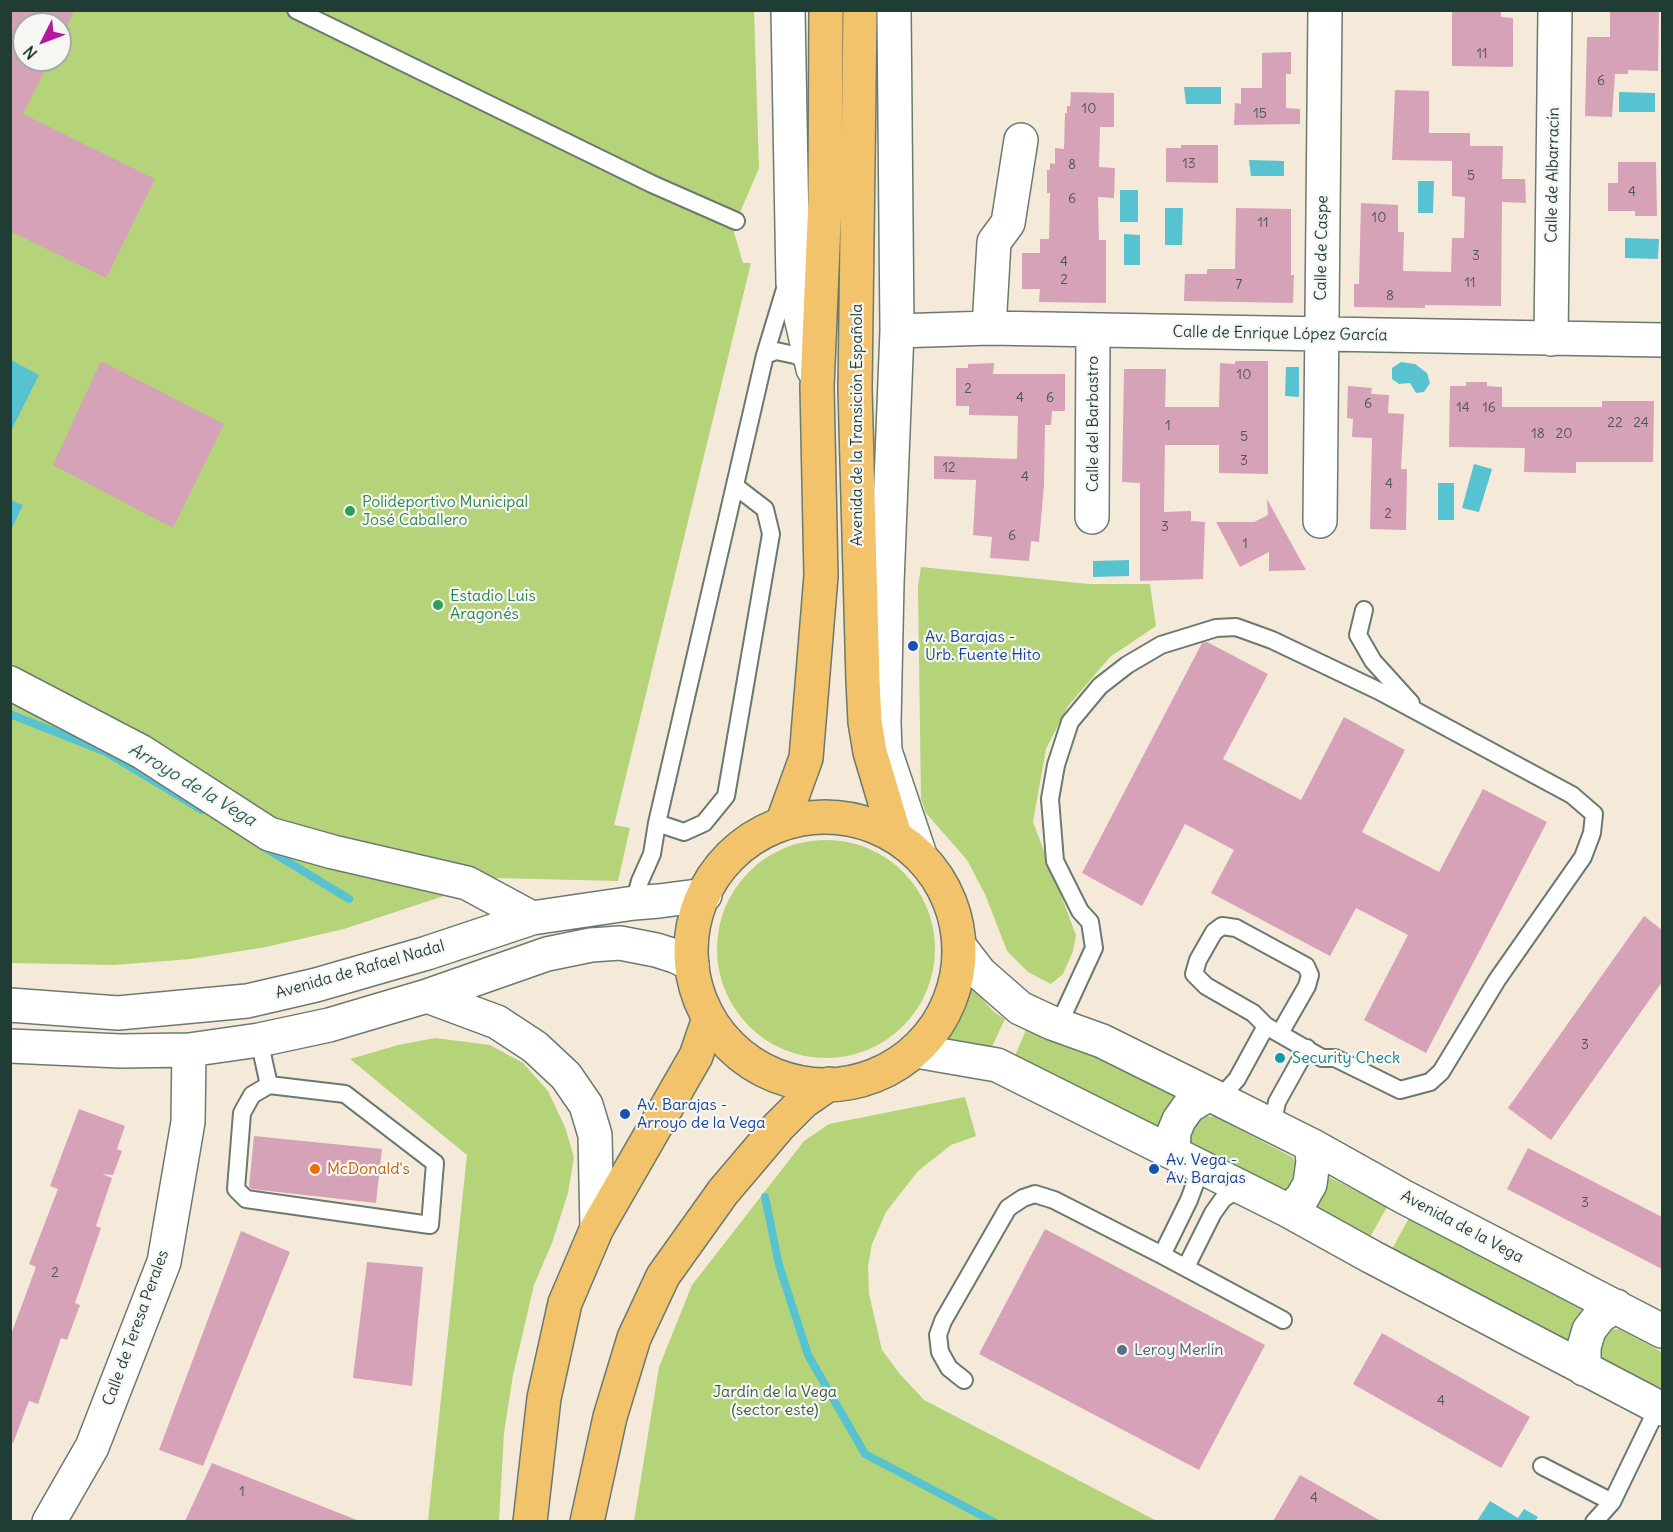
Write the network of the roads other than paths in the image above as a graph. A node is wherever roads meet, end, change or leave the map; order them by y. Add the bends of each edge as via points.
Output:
1 (296, 10) edge
2 (788, 10) edge
3 (826, 10) edge
4 (860, 10) edge
5 (894, 10) edge
6 (1325, 10) edge
7 (1555, 10) edge
8 (1021, 140) dead end
9 (736, 221) dead end
10 (793, 283) junction
11 (988, 328) junction
12 (897, 331) junction
13 (1093, 332) junction
14 (1321, 334) junction
15 (1551, 339) junction
16 (1662, 340) edge
17 (765, 355) junction
18 (815, 375) junction
19 (735, 486) junction
20 (1092, 517) dead end
21 (1320, 521) dead end
22 (1364, 610) dead end
23 (10, 683) edge
24 (1419, 713) junction
25 (657, 823) junction
26 (782, 824) junction
27 (895, 836) junction
28 (921, 855) junction
29 (705, 895) junction
30 (634, 903) junction
31 (532, 918) junction
32 (960, 947) junction
33 (692, 964) junction
34 (427, 996) junction
35 (10, 1005) edge
36 (709, 1018) junction
37 (1052, 1023) junction
38 (1273, 1030) junction
39 (259, 1040) junction
40 (10, 1046) edge
41 (1307, 1048) junction
42 (189, 1050) junction
43 (916, 1051) junction
44 (829, 1084) junction
45 (269, 1085) junction
46 (1214, 1096) junction
47 (1272, 1126) junction
48 (1311, 1144) junction
49 (1183, 1158) junction
50 (1241, 1187) junction
51 (1289, 1211) junction
52 (597, 1228) junction
53 (1162, 1255) junction
54 (1186, 1268) junction
55 (1616, 1306) junction
56 (1283, 1320) dead end
57 (1662, 1332) edge
58 (1584, 1369) junction
59 (964, 1380) dead end
60 (1660, 1408) edge
61 (1542, 1466) dead end
62 (1612, 1502) junction
63 (49, 1521) edge
64 (530, 1521) edge
65 (586, 1521) edge
66 (1594, 1521) edge

1 - 9 lane
2 - 10 street
3 - 18 main road via 825,199
4 - 27 main road, Avenida de la Transición Española via 855,389 862,681 870,752
5 - 12 street
6 - 14 street, Calle de Caspe
7 - 15 street, Calle de Albarracín
8 - 11 street via 1008,223 994,242
10 - 17 lane via 785,290
10 - 18 street
11 - 12 street, Calle de Enrique López García
11 - 13 street, Calle de Enrique López García
12 - 28 street via 885,751
13 - 14 street, Calle de Enrique López García
13 - 20 street, Calle del Barbastro
14 - 15 street, Calle de Enrique López García
14 - 21 street, Calle de Caspe
15 - 16 street, Calle de Enrique López García
17 - 18 lane via 776,351 795,355
17 - 19 lane
18 - 26 main road via 821,576 806,758
19 - 25 lane
19 - 25 lane via 765,509 771,534 726,796 704,824 684,832
22 - 24 lane via 1358,635 1373,661
23 - 31 street via 142,752 269,834 467,883
24 - 37 lane via 1272,640 1236,627 1216,628 1161,645 1127,664 1100,686 1070,722 1050,800 1055,861 1080,911 1090,922 1094,948 1064,1013
24 - 41 lane via 1572,795 1594,814 1592,832 1583,857 1497,980 1441,1072 1430,1082 1400,1090
25 - 30 lane via 652,854
26 - 27 main road via 843,817
26 - 29 main road via 742,844 712,877
27 - 28 main road
28 - 32 main road via 947,894
29 - 30 street, Avenida de Rafael Nadal
29 - 33 main road via 691,934
30 - 31 street, Avenida de Rafael Nadal
31 - 35 street, Avenida de Rafael Nadal via 416,957 247,1001 118,1013
32 - 37 street, Avenida de la Vega via 980,973 1020,1008
32 - 43 main road via 951,1001
33 - 34 street via 656,950 620,943 591,945 547,954
33 - 36 main road via 693,980
34 - 39 street via 329,1025
34 - 52 street via 497,1023 535,1047 566,1076 586,1105 595,1135
36 - 44 main road via 751,1064 783,1079
36 - 52 main road via 696,1056
37 - 46 street, Avenida de la Vega via 1102,1041
38 - 38 lane via 1194,974 1214,932 1222,926 1236,928 1306,966 1310,975 1307,986
38 - 41 lane
38 - 46 lane via 1237,1079
39 - 42 street
39 - 45 lane
40 - 42 street
41 - 47 lane via 1277,1102
42 - 63 street, Calle de Teresa Perales via 188,1122 164,1262 92,1447
43 - 44 main road via 888,1071 858,1082
43 - 49 street via 997,1065
44 - 65 main road via 779,1126 723,1192 663,1276 634,1338 610,1417
45 - 45 lane via 345,1094 435,1163 430,1225 246,1199 236,1189 242,1113 252,1095
46 - 47 street, Avenida de la Vega
46 - 49 street via 1189,1106 1179,1120 1174,1132
47 - 48 street, Avenida de la Vega
48 - 51 street via 1310,1184
48 - 55 street, Avenida de la Vega via 1404,1197
49 - 50 street
49 - 53 lane via 1196,1181
50 - 51 street
50 - 54 lane via 1223,1199 1213,1213
51 - 58 street
52 - 64 main road via 565,1304 544,1398
53 - 54 lane
53 - 59 lane via 1035,1194 1008,1208 938,1335 940,1352 949,1368
54 - 56 lane
55 - 57 street, Avenida de la Vega
55 - 58 street via 1600,1316 1589,1330
58 - 60 street
60 - 62 lane
61 - 62 lane
62 - 66 lane

